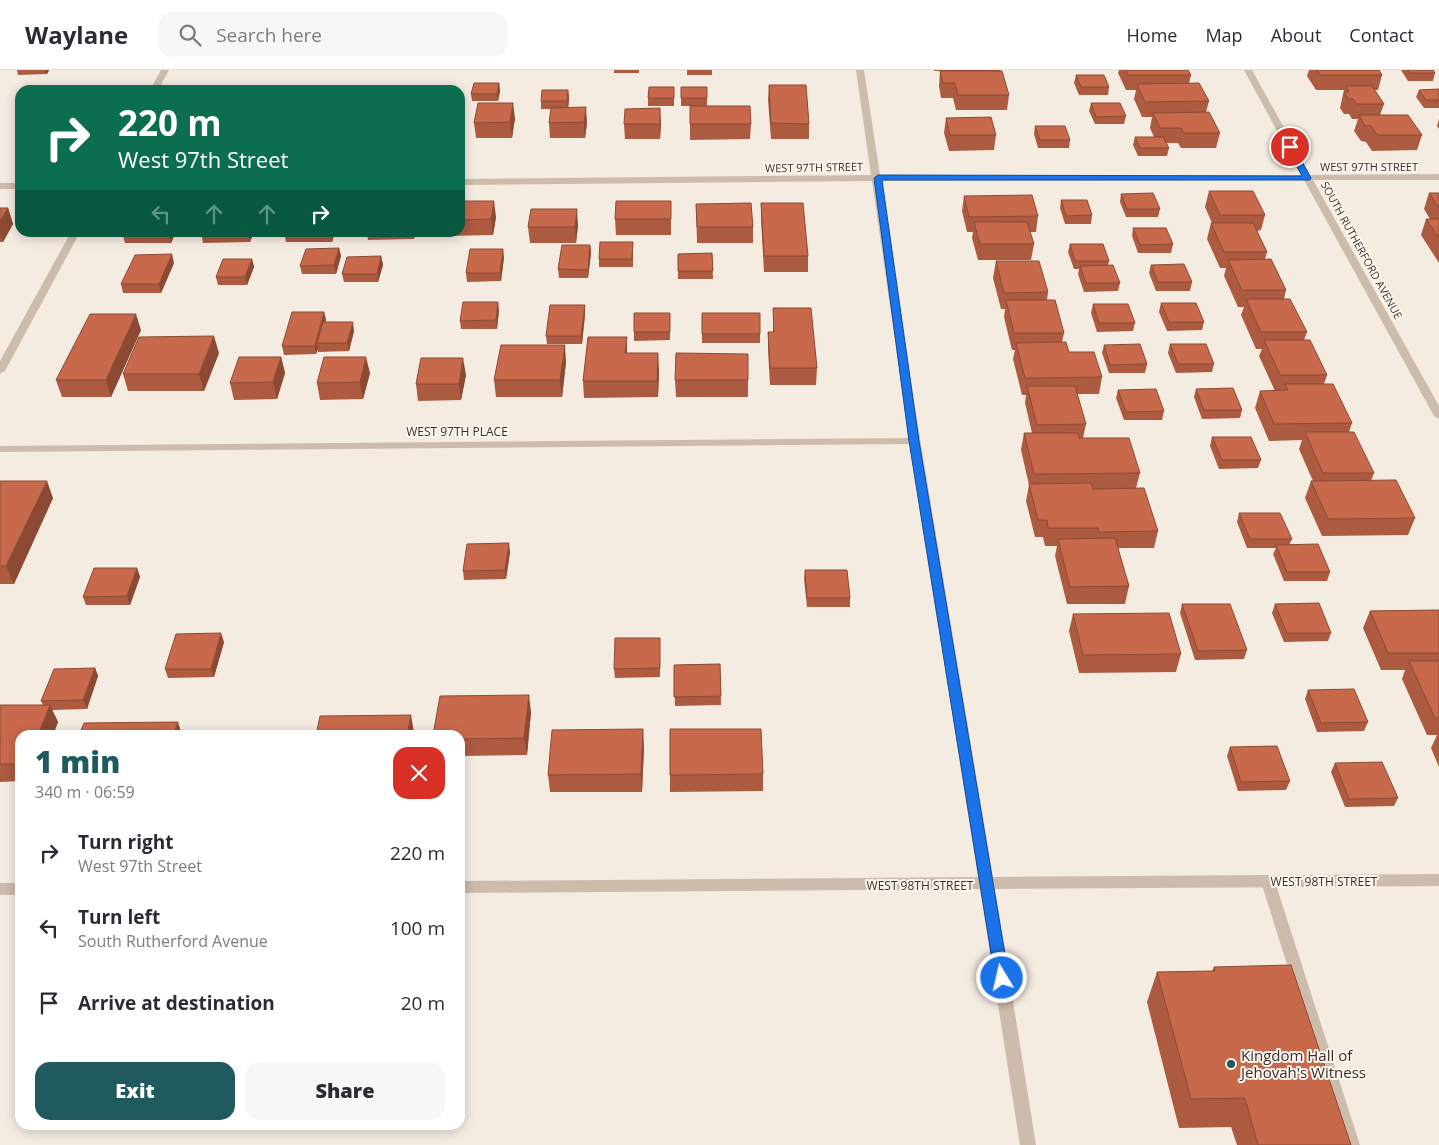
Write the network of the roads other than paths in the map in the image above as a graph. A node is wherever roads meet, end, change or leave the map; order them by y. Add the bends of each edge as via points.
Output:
1 (164, 70) edge
2 (860, 70) edge
3 (1248, 70) edge
4 (156, 85) edge
5 (1439, 177) edge
6 (878, 178) junction
7 (1307, 178) junction
8 (465, 182) edge
9 (0, 186) edge
10 (15, 186) edge
11 (73, 237) edge
12 (0, 371) edge
13 (1439, 416) edge
14 (914, 441) junction
15 (0, 449) edge
16 (1439, 880) edge
17 (1268, 882) junction
18 (988, 885) junction
19 (465, 887) edge
20 (15, 888) edge
21 (0, 889) edge
22 (1028, 1145) edge
23 (1352, 1145) edge

1 - 4 street
2 - 6 street
3 - 7 street, SOUTH RUTHERFORD AVENUE
5 - 7 street, WEST 97TH STREET
6 - 7 street, WEST 97TH STREET
6 - 8 street, WEST 97TH STREET
6 - 14 street
7 - 13 street, SOUTH RUTHERFORD AVENUE
9 - 10 street
11 - 12 street
14 - 15 street, WEST 97TH PLACE
14 - 18 street
16 - 17 street, WEST 98TH STREET
17 - 18 street, WEST 98TH STREET
17 - 23 street
18 - 19 street, WEST 98TH STREET
18 - 22 street
20 - 21 street

